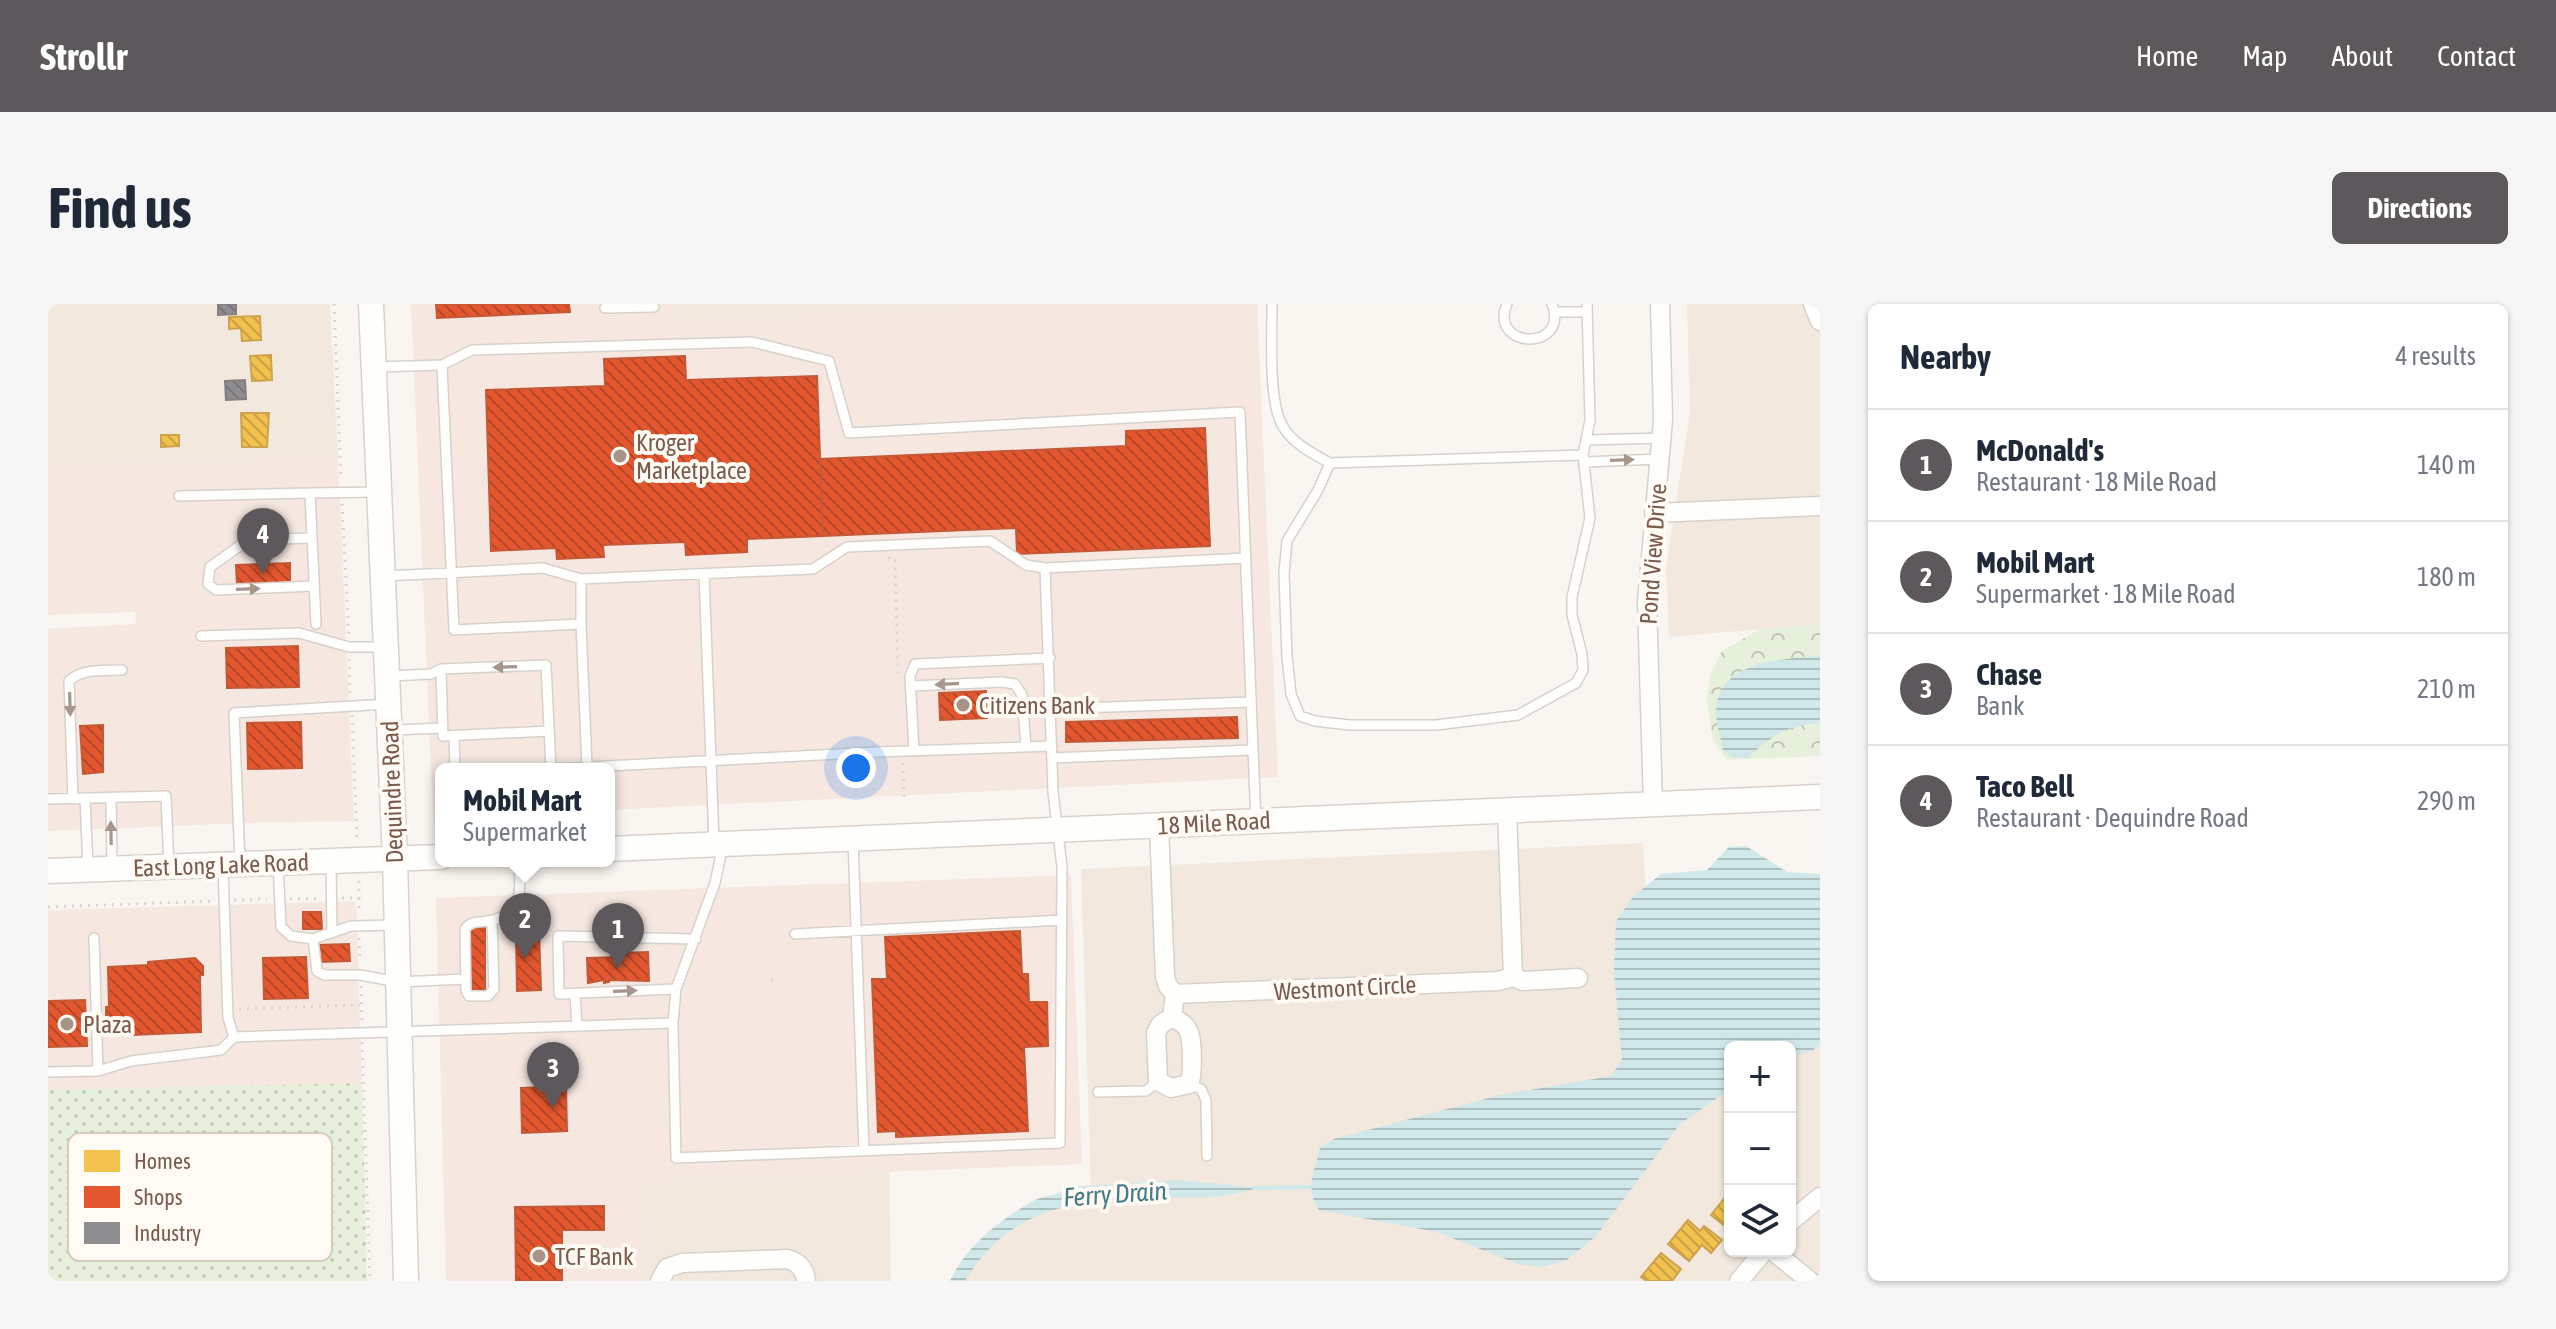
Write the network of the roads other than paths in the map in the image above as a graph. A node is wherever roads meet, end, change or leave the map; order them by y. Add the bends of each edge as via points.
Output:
1 (371, 304) edge
2 (1272, 304) edge
3 (1507, 304) edge
4 (1660, 304) edge
5 (1813, 304) edge
6 (654, 307) dead end
7 (605, 308) dead end
8 (1553, 308) edge
9 (1587, 308) edge
10 (1820, 321) edge
11 (442, 365) junction
12 (374, 367) junction
13 (1662, 438) junction
14 (1587, 440) junction
15 (1584, 458) junction
16 (1660, 459) junction
17 (1330, 463) junction
18 (379, 492) junction
19 (310, 493) junction
20 (179, 496) dead end
21 (1820, 506) edge
22 (1654, 513) junction
23 (312, 538) junction
24 (1246, 558) junction
25 (1045, 568) junction
26 (453, 574) junction
27 (704, 574) junction
28 (383, 576) junction
29 (581, 579) junction
30 (314, 586) junction
31 (316, 624) dead end
32 (581, 624) junction
33 (201, 636) dead end
34 (386, 647) junction
35 (1050, 658) junction
36 (441, 669) junction
37 (122, 670) dead end
38 (387, 676) junction
39 (911, 686) junction
40 (1251, 702) junction
41 (388, 704) junction
42 (1051, 709) junction
43 (442, 728) junction
44 (389, 730) junction
45 (549, 731) junction
46 (454, 736) junction
47 (1052, 746) junction
48 (1026, 747) junction
49 (1253, 750) junction
50 (914, 751) junction
51 (1052, 758) junction
52 (710, 761) junction
53 (455, 763) edge
54 (550, 763) edge
55 (587, 763) edge
56 (615, 766) edge
57 (1820, 797) edge
58 (111, 798) junction
59 (48, 799) edge
60 (73, 799) junction
61 (85, 799) junction
62 (1653, 804) junction
63 (1507, 810) junction
64 (1256, 821) junction
65 (1159, 825) junction
66 (1056, 830) junction
67 (853, 840) junction
68 (718, 846) junction
69 (615, 849) edge
70 (435, 857) edge
71 (395, 859) junction
72 (331, 862) junction
73 (278, 863) junction
74 (231, 865) junction
75 (169, 867) junction
76 (519, 867) edge
77 (100, 869) junction
78 (48, 871) edge
79 (1062, 920) junction
80 (492, 921) junction
81 (397, 925) junction
82 (857, 931) junction
83 (332, 933) junction
84 (795, 934) dead end
85 (94, 938) dead end
86 (313, 939) junction
87 (696, 939) junction
88 (1513, 977) junction
89 (1578, 978) dead end
90 (466, 979) junction
91 (398, 982) junction
92 (676, 989) junction
93 (575, 994) junction
94 (1175, 994) junction
95 (1172, 1017) junction
96 (673, 1023) junction
97 (577, 1026) junction
98 (399, 1034) junction
99 (234, 1037) junction
100 (98, 1071) junction
101 (48, 1072) edge
102 (1158, 1081) junction
103 (1189, 1084) junction
104 (1098, 1092) dead end
105 (864, 1151) junction
106 (1207, 1156) dead end
107 (1820, 1197) edge
108 (1796, 1217) edge
109 (1759, 1257) edge
110 (1780, 1257) edge
111 (802, 1273) edge
112 (406, 1281) edge
113 (660, 1281) edge
114 (1739, 1281) edge
115 (1810, 1281) edge

1 - 12 main road, Dequindre Road
2 - 17 lane via 1279,420 1308,451
3 - 8 lane via 1507,327 1528,340 1547,333
4 - 13 street, Pond View Drive
5 - 10 street
6 - 7 lane
8 - 9 lane
9 - 14 lane
11 - 12 lane
11 - 24 lane via 472,350 752,342 829,361 849,433 1240,412
11 - 26 lane
12 - 18 main road, Dequindre Road
13 - 14 lane
13 - 16 street, Pond View Drive
14 - 15 lane
15 -> 16 lane
15 - 17 lane
15 - 17 lane via 1590,518 1572,597 1583,670 1576,683 1518,715 1436,725 1315,721 1300,716 1291,694 1287,541
16 - 22 street, Pond View Drive
18 - 19 lane
18 - 28 main road, Dequindre Road
19 - 20 lane
19 - 23 lane
21 - 22 street
22 - 62 street, Pond View Drive via 1647,602
23 - 30 lane
23 -> 30 lane via 248,540 210,567 208,584 216,590
24 - 25 lane
24 - 40 lane
25 - 27 lane via 1026,565 990,541 847,547 813,569
25 - 35 lane
26 - 28 lane
26 - 29 lane via 543,568
26 - 32 lane via 454,630
27 - 29 lane
27 - 52 lane
28 - 34 main road, Dequindre Road
29 - 32 lane
30 - 31 lane
32 - 55 lane
33 - 34 lane via 299,633 349,647
34 - 38 main road, Dequindre Road
35 - 39 lane via 915,664
35 - 42 lane
36 - 38 lane
36 - 43 lane
45 -> 36 lane via 546,665
37 -> 60 lane via 76,675 69,681
38 - 41 main road, Dequindre Road
48 -> 39 lane via 1022,695 1015,684
39 - 50 lane
40 - 42 lane
40 - 49 lane
41 - 44 main road, Dequindre Road
41 - 74 lane via 234,713
42 - 47 lane
43 - 44 lane
43 - 46 lane via 443,736
44 - 71 main road, Dequindre Road
45 - 46 lane
45 - 54 lane
46 - 53 lane
47 - 48 lane
47 - 51 lane
48 - 50 lane
49 - 51 lane
49 - 64 lane
50 - 52 lane
51 - 66 lane
52 - 56 lane
52 - 68 lane
57 - 62 main road, 18 Mile Road
58 - 61 lane
58 - 75 lane via 166,796
77 -> 58 lane
59 - 60 lane
60 - 61 lane
61 - 77 lane
62 - 63 main road, 18 Mile Road
63 - 64 main road, 18 Mile Road
63 - 88 street
64 - 65 main road, 18 Mile Road
65 - 66 main road, 18 Mile Road
65 - 94 street via 1165,977
66 - 67 main road, 18 Mile Road
66 - 79 lane
67 - 68 main road, 18 Mile Road
67 - 82 lane
68 - 69 main road, 18 Mile Road
68 - 87 lane via 715,883
70 - 71 main road
71 - 72 main road, East Long Lake Road
71 - 81 main road, Dequindre Road
72 - 73 main road, East Long Lake Road
72 - 83 lane
73 - 74 main road, East Long Lake Road
73 - 86 lane via 281,927 291,936
74 - 75 main road, East Long Lake Road
74 - 99 lane via 228,1018
75 - 77 main road, East Long Lake Road
76 - 80 lane via 519,902
77 - 78 main road, East Long Lake Road
79 - 82 lane
79 - 105 lane via 1060,1143
80 - 90 lane via 473,922 465,929
80 - 90 lane via 494,989 488,996 469,996
81 - 83 lane via 351,926
81 - 91 main road, Dequindre Road
82 - 84 lane
82 - 105 lane
83 - 86 lane
85 - 100 lane
86 - 91 lane via 314,964 324,975
87 - 92 lane
87 - 93 lane via 558,936 559,994
88 - 89 street, Westmont Circle
88 - 94 street, Westmont Circle
90 - 91 lane
91 - 98 main road, Dequindre Road
93 -> 92 lane
92 - 96 lane
93 - 97 lane
94 - 95 street
95 - 102 street via 1156,1033
95 - 103 street via 1190,1033
96 - 97 lane
96 - 105 lane via 676,1158
97 - 98 lane
98 - 99 lane
98 - 112 main road, Dequindre Road
99 - 100 lane via 221,1050 131,1061
100 - 101 lane
102 - 103 street via 1171,1088
102 - 104 lane via 1146,1091
103 - 106 lane via 1201,1089 1206,1100
107 - 108 street
109 - 114 street
110 - 115 street
111 - 113 street via 787,1259 682,1263 667,1268

